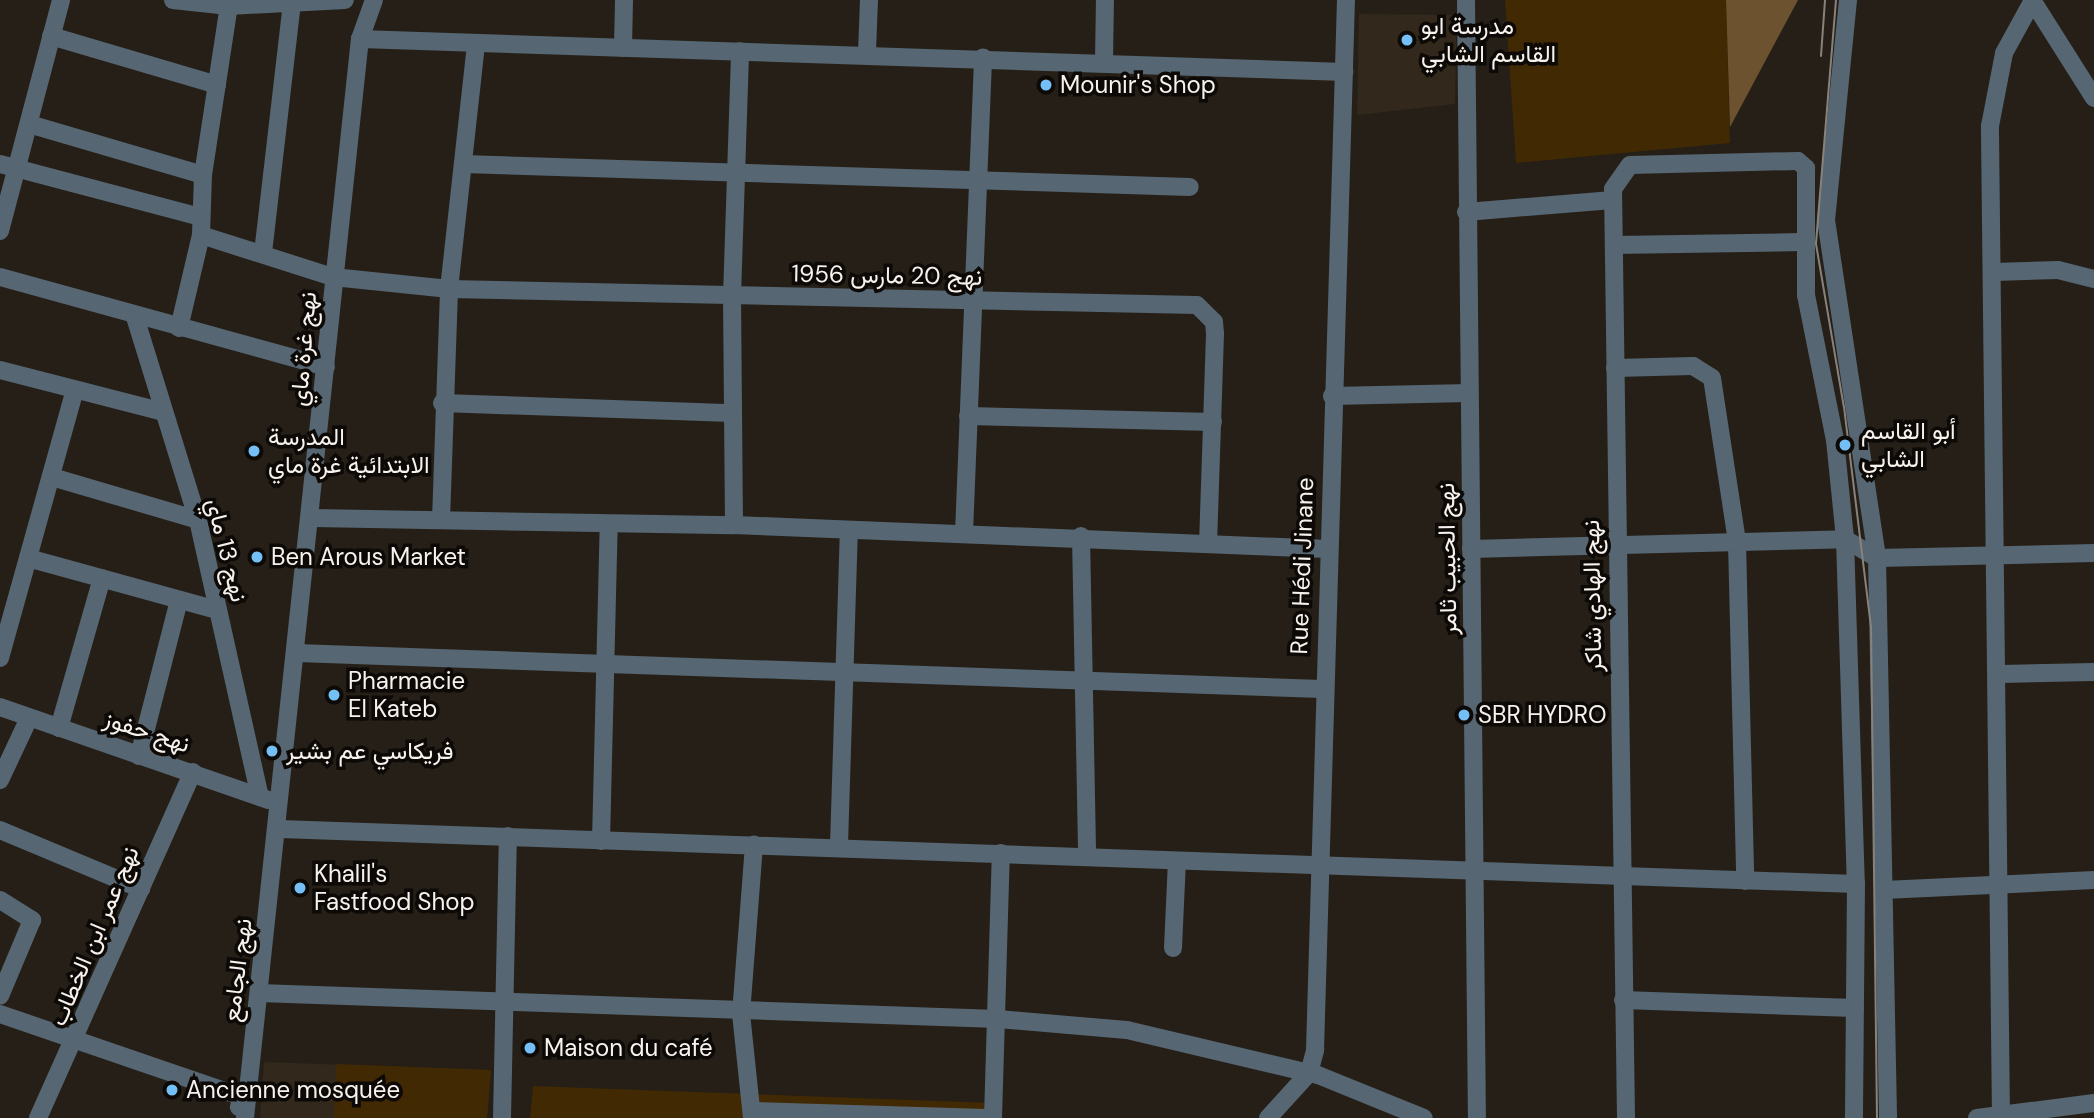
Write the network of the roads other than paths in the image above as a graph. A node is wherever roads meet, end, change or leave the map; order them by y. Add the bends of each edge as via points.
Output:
1 (61, 0) edge
2 (173, 0) edge
3 (345, 0) edge
4 (374, 0) edge
5 (624, 0) edge
6 (869, 0) edge
7 (1105, 0) edge
8 (1346, 0) edge
9 (1466, 0) edge
10 (1847, 0) edge
11 (2032, 1) edge
12 (292, 4) junction
13 (229, 6) junction
14 (51, 36) junction
15 (360, 39) junction
16 (476, 45) junction
17 (623, 48) junction
18 (740, 51) junction
19 (867, 52) junction
20 (983, 57) junction
21 (1104, 61) junction
22 (1344, 72) junction
23 (216, 85) junction
24 (2094, 98) edge
25 (29, 124) junction
26 (464, 164) junction
27 (8, 166) edge
28 (736, 170) junction
29 (202, 175) junction
30 (978, 178) junction
31 (1190, 187) dead end
32 (1613, 200) junction
33 (1466, 212) junction
34 (200, 226) junction
35 (0, 231) edge
36 (1801, 242) junction
37 (1614, 245) junction
38 (263, 253) junction
39 (1994, 272) junction
40 (0, 277) edge
41 (333, 277) junction
42 (2094, 279) edge
43 (449, 289) junction
44 (732, 296) junction
45 (973, 301) junction
46 (135, 317) junction
47 (179, 328) junction
48 (326, 367) junction
49 (1615, 368) junction
50 (0, 369) edge
51 (75, 390) junction
52 (1468, 393) junction
53 (1332, 396) junction
54 (442, 403) junction
55 (160, 411) junction
56 (732, 413) junction
57 (968, 416) junction
58 (1213, 422) junction
59 (52, 477) junction
60 (313, 518) junction
61 (198, 520) junction
62 (441, 520) junction
63 (609, 524) junction
64 (734, 525) junction
65 (849, 531) junction
66 (964, 533) junction
67 (1081, 536) junction
68 (1845, 539) junction
69 (1208, 540) junction
70 (1737, 542) junction
71 (1616, 543) junction
72 (1328, 549) junction
73 (1471, 549) junction
74 (2094, 553) edge
75 (1999, 555) junction
76 (29, 558) junction
77 (1877, 558) junction
78 (102, 578) junction
79 (179, 600) junction
80 (217, 610) junction
81 (297, 653) junction
82 (0, 658) edge
83 (603, 668) junction
84 (2094, 672) edge
85 (2001, 674) junction
86 (843, 676) junction
87 (1082, 680) junction
88 (1321, 689) junction
89 (0, 707) edge
90 (29, 718) junction
91 (60, 728) junction
92 (139, 756) junction
93 (193, 772) junction
94 (0, 780) edge
95 (260, 797) junction
96 (278, 804) junction
97 (280, 829) junction
98 (0, 830) edge
99 (508, 836) junction
100 (601, 841) junction
101 (754, 844) junction
102 (839, 845) junction
103 (1001, 853) junction
104 (1087, 856) junction
105 (1177, 861) junction
106 (1316, 867) junction
107 (1475, 868) junction
108 (1622, 876) junction
109 (2094, 880) edge
110 (1745, 881) junction
111 (1856, 884) junction
112 (2003, 887) junction
113 (141, 889) junction
114 (1884, 890) junction
115 (0, 900) edge
116 (1173, 948) dead end
117 (259, 993) junction
118 (0, 996) edge
119 (1623, 1000) junction
120 (507, 1005) junction
121 (1855, 1008) junction
122 (0, 1014) edge
123 (741, 1014) junction
124 (998, 1019) junction
125 (76, 1040) junction
126 (1309, 1073) junction
127 (245, 1098) junction
128 (2094, 1103) edge
129 (752, 1115) edge
130 (2001, 1117) edge
131 (38, 1118) edge
132 (233, 1118) edge
133 (245, 1118) edge
134 (502, 1118) edge
135 (993, 1118) edge
136 (1268, 1118) edge
137 (1424, 1118) edge
138 (1478, 1118) edge
139 (1626, 1118) edge
140 (1854, 1118) edge
141 (1888, 1118) edge
142 (1977, 1118) edge

1 - 14 street
2 - 13 street
3 - 12 street
4 - 15 street, نهج غرة ماي
5 - 17 street
6 - 19 street
7 - 21 street
8 - 22 street, Rue Hédi Jinane
9 - 33 street, نهج الحبيب ثامر
10 - 77 street via 1826,220
11 - 24 street
11 - 39 street via 2004,53 1994,90
12 - 13 street
12 - 38 street
13 - 23 street
14 - 23 street
14 - 25 street
15 - 16 street
15 - 41 street, نهج غرة ماي
16 - 17 street
16 - 26 street
17 - 18 street
18 - 19 street
18 - 28 street
19 - 20 street
20 - 21 street
20 - 30 street
21 - 22 street
22 - 53 street, Rue Hédi Jinane
23 - 29 street
25 - 27 street
25 - 29 street
26 - 28 street
26 - 43 street
27 - 34 street, نهج 20 مارس 1956
27 - 35 street
28 - 30 street
28 - 44 street
29 - 34 street
30 - 31 street
30 - 45 street
32 - 33 street
32 - 36 street, نهج الهادي شاكر via 1615,178 1630,165 1803,163
32 - 37 street, نهج الهادي شاكر
33 - 52 street, نهج الحبيب ثامر
34 - 38 street, نهج 20 مارس 1956
34 - 47 street
36 - 37 street
36 - 68 street
37 - 49 street, نهج الهادي شاكر
38 - 41 street, نهج 20 مارس 1956
39 - 42 street via 2058,270
39 - 75 street
40 - 46 street
41 - 43 street, نهج 20 مارس 1956
41 - 48 street, نهج غرة ماي
43 - 44 street, نهج 20 مارس 1956
43 - 54 street
44 - 45 street, نهج 20 مارس 1956
44 - 56 street
45 - 57 street
45 - 58 street, نهج 20 مارس 1956 via 1197,305 1214,322
46 - 47 street
46 - 55 street, نهج 13 ماي
47 - 48 street
48 - 60 street, نهج غرة ماي
49 - 70 street via 1693,366 1712,378
49 - 71 street, نهج الهادي شاكر
50 - 51 street
51 - 55 street
51 - 59 street
52 - 53 street
52 - 73 street, نهج الحبيب ثامر
53 - 72 street, Rue Hédi Jinane
54 - 56 street
54 - 62 street
55 - 61 street, نهج 13 ماي
56 - 64 street
57 - 58 street
57 - 66 street
58 - 69 street, نهج 20 مارس 1956
59 - 61 street
59 - 76 street
60 - 62 street
60 - 81 street, نهج غرة ماي
61 - 80 street, نهج 13 ماي
62 - 63 street
63 - 64 street
63 - 83 street
64 - 65 street
65 - 66 street
65 - 86 street
66 - 67 street
67 - 69 street
67 - 87 street
68 - 70 street
68 - 77 street
68 - 111 street
69 - 72 street
70 - 71 street
70 - 110 street
71 - 73 street
71 - 108 street, نهج الهادي شاكر
72 - 88 street, Rue Hédi Jinane
73 - 107 street, نهج الحبيب ثامر
74 - 75 street
75 - 77 street
75 - 85 street
76 - 78 street
76 - 82 street
77 - 114 street
78 - 79 street
78 - 91 street
79 - 80 street
79 - 92 street
80 - 95 street, نهج 13 ماي
81 - 83 street
81 - 96 street, نهج غرة ماي
83 - 86 street
83 - 100 street
84 - 85 street
85 - 112 street
86 - 87 street
86 - 102 street
87 - 88 street
87 - 104 street
88 - 106 street, Rue Hédi Jinane
89 - 90 street, نهج حفوز
90 - 91 street, نهج حفوز
90 - 94 street
91 - 92 street, نهج حفوز
92 - 93 street, نهج حفوز
93 - 95 street, نهج حفوز
93 - 113 street, نهج عمر ابن الخطاب
95 - 96 street, نهج حفوز
96 - 97 street, نهج غرة ماي
97 - 99 street
97 - 117 street, نهج الجامع
98 - 113 street
99 - 100 street
99 - 120 street
100 - 101 street
101 - 102 street
101 - 123 street
102 - 103 street
103 - 104 street
103 - 124 street
104 - 105 street
105 - 106 street
105 - 116 street
106 - 107 street
106 - 126 street, Rue Hédi Jinane
107 - 108 street
107 - 138 street, نهج الحبيب ثامر
108 - 110 street
108 - 119 street, نهج الهادي شاكر
109 - 112 street
110 - 111 street
111 - 121 street
112 - 114 street
112 - 130 street
113 - 125 street, نهج عمر ابن الخطاب
114 - 141 street
115 - 118 street via 32,920
117 - 120 street
117 - 127 street, نهج الجامع
119 - 121 street
119 - 139 street, نهج الهادي شاكر
120 - 123 street
120 - 134 street
121 - 140 street
122 - 125 street
123 - 124 street
123 - 129 street
124 - 126 street via 1127,1030
124 - 135 street
125 - 127 street
125 - 131 street, نهج عمر ابن الخطاب
126 - 136 street
126 - 137 street
127 - 132 street
127 - 133 street, نهج الجامع
128 - 130 street
129 - 135 street
130 - 142 street

